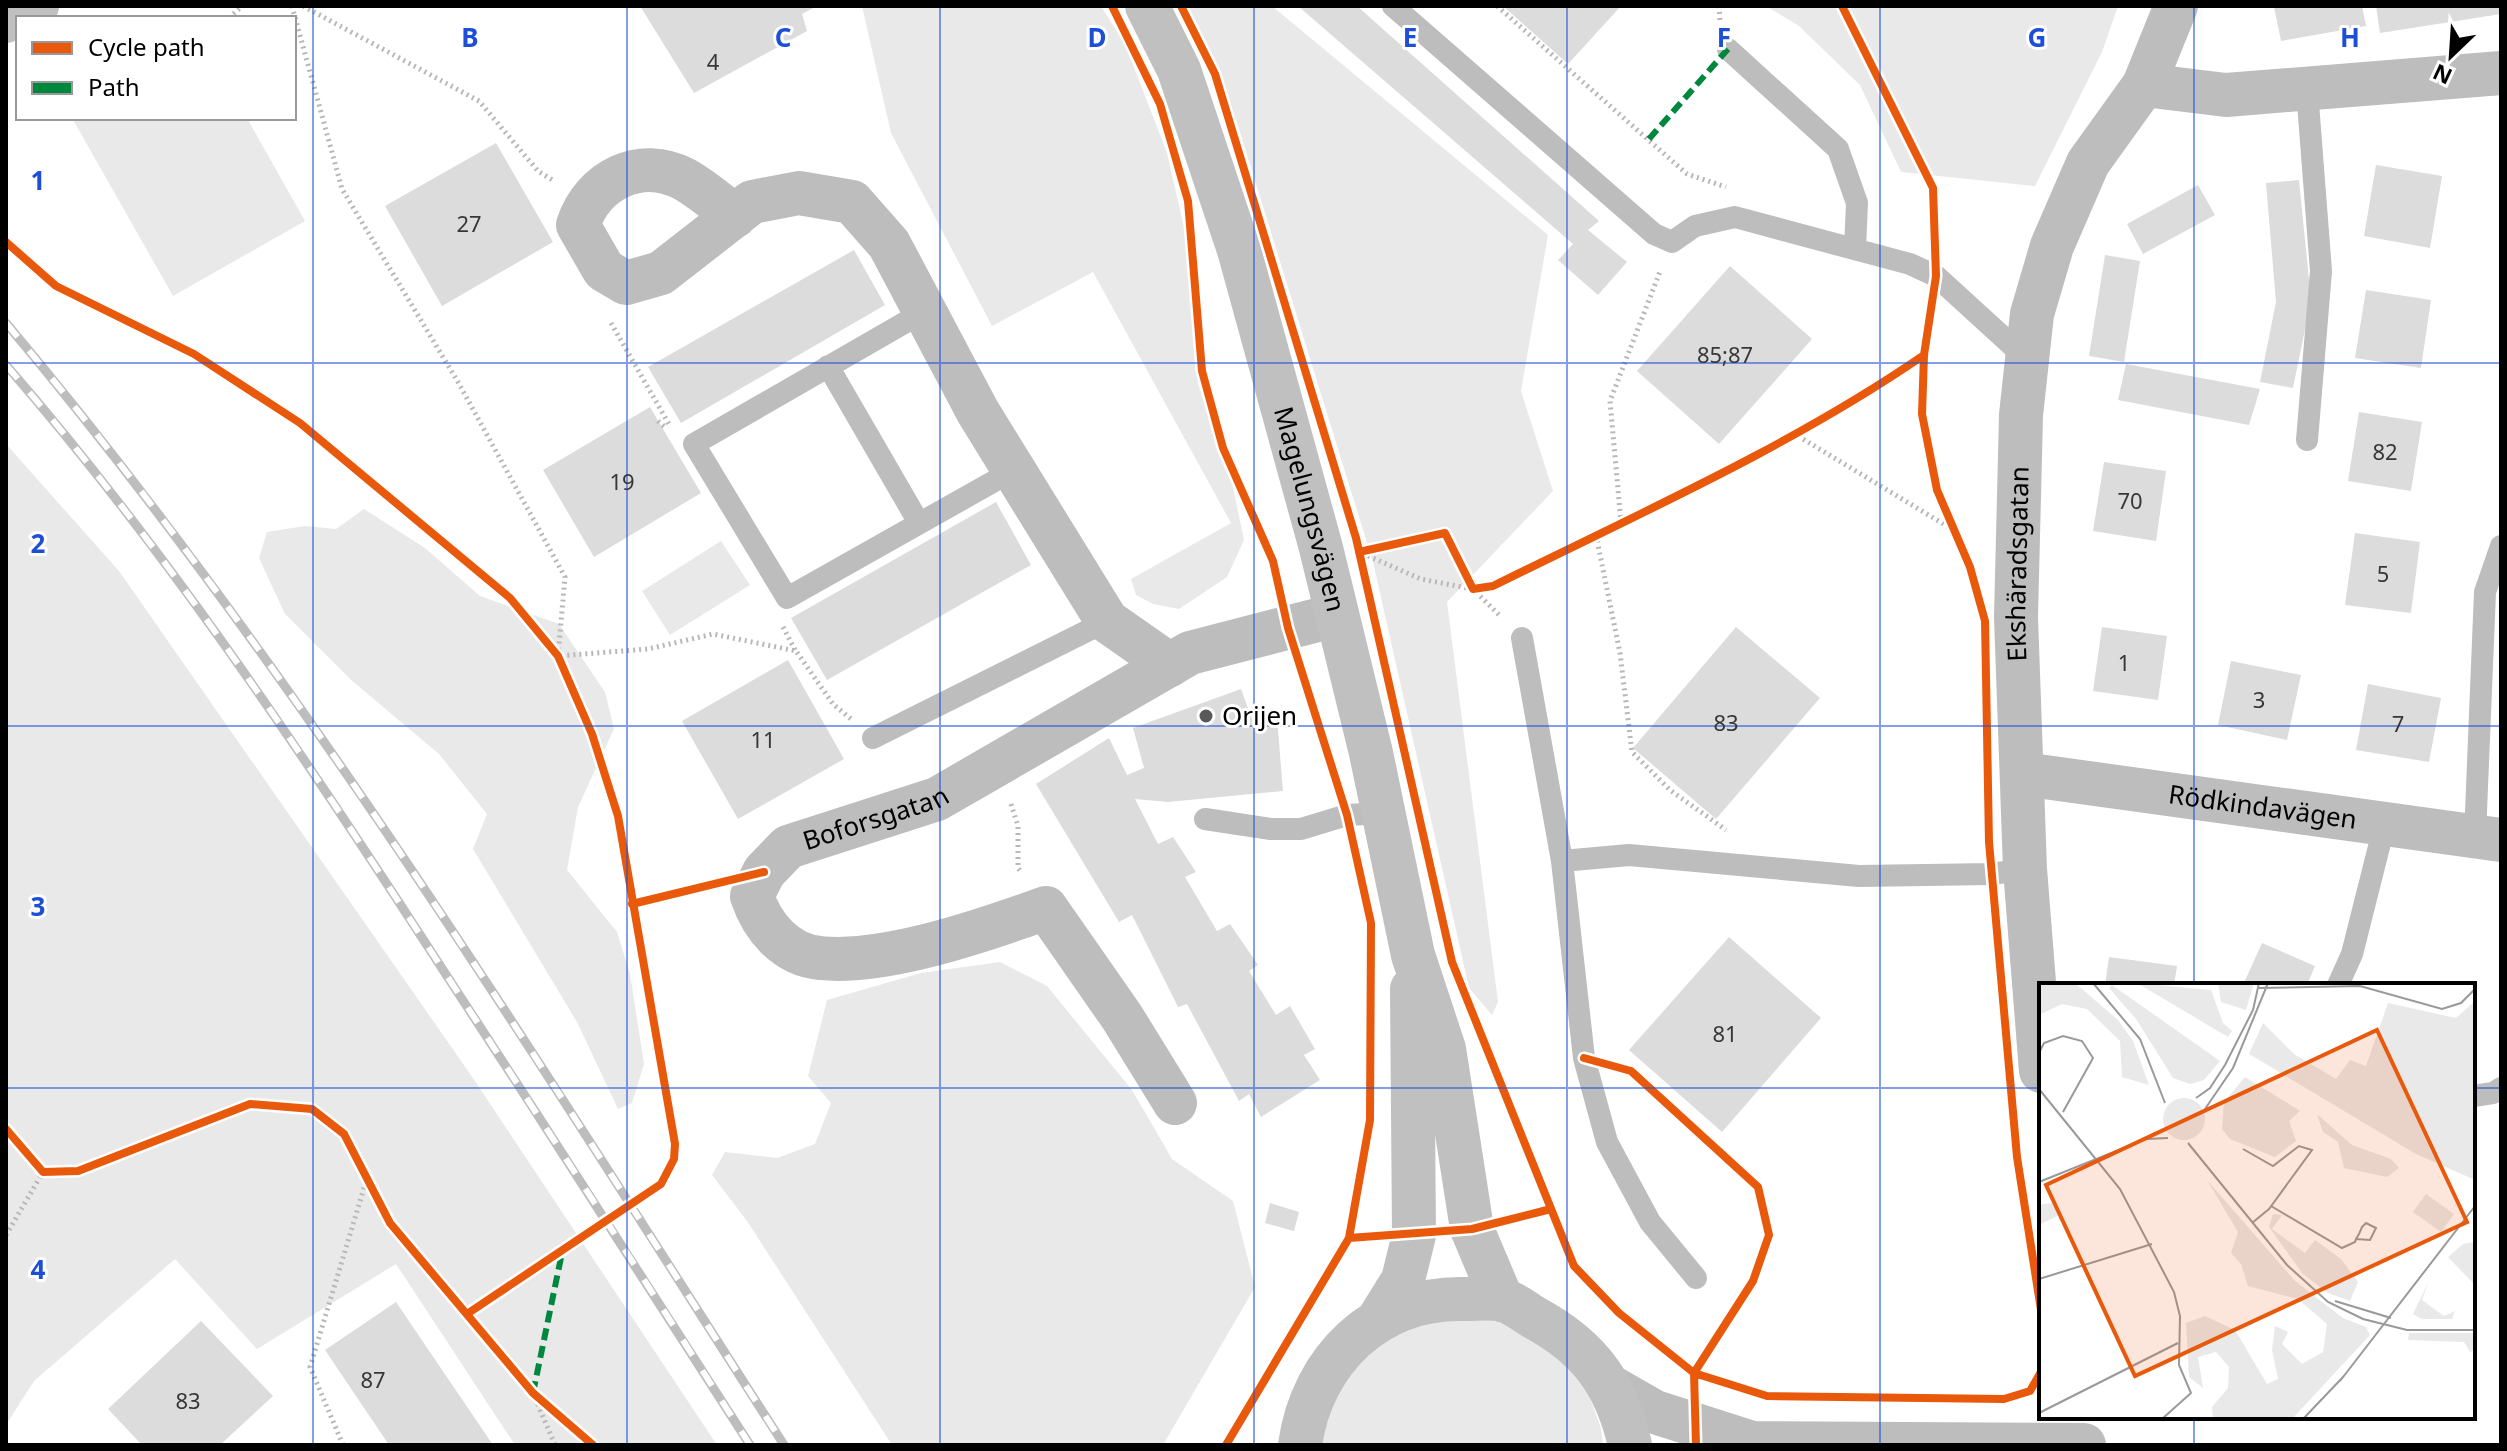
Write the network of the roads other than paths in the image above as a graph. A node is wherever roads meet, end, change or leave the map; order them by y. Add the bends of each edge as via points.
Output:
1 (37, 6) edge
2 (1132, 6) edge
3 (1147, 6) edge
4 (1393, 6) edge
5 (2176, 6) edge
6 (16, 16) edge
7 (1728, 49) dead end
8 (1179, 70) junction
9 (2501, 73) edge
10 (2144, 85) junction
11 (2307, 90) junction
12 (735, 216) junction
13 (1855, 249) junction
14 (925, 311) junction
15 (2027, 359) junction
16 (828, 366) junction
17 (2307, 440) dead end
18 (1014, 470) junction
19 (919, 523) junction
20 (2501, 546) edge
21 (1337, 615) junction
22 (1107, 621) junction
23 (1522, 638) road end
24 (1170, 665) junction
25 (873, 738) road end
26 (2023, 774) junction
27 (1384, 813) junction
28 (1205, 819) dead end
29 (2385, 823) junction
30 (2488, 838) edge
31 (1562, 861) junction
32 (2025, 869) junction
33 (1413, 955) junction
34 (2339, 983) edge
35 (2039, 1046) edge
36 (2501, 1088) edge
37 (2475, 1096) edge
38 (1175, 1103) dead end
39 (1696, 1278) dead end
40 (1502, 1300) junction
41 (1380, 1317) junction
42 (1613, 1388) junction
43 (2098, 1419) edge
44 (1748, 1444) edge
45 (1300, 1445) edge
46 (1630, 1445) edge
47 (2084, 1445) edge
48 (2105, 1445) edge

1 - 6 main road
2 - 8 main road, Magelungsvägen
3 - 8 main road, Magelungsvägen
4 - 13 lane via 1654,234 1672,242 1695,226 1735,217
5 - 10 street, Ekshäradsgatan
7 - 13 lane via 1838,149 1857,203
8 - 21 main road, Magelungsvägen via 1239,250
9 - 11 street
10 - 11 street via 2226,95
10 - 15 street, Ekshäradsgatan via 2088,163 2052,246 2032,314
11 - 17 lane via 2321,271
12 - 12 street via 683,179 653,168 615,178 585,202 578,225 604,270 626,283 661,273
12 - 14 street via 752,202 799,193 852,202 889,244
13 - 15 lane via 1936,276
14 - 16 lane
14 - 18 street
15 - 26 street, Ekshäradsgatan via 2016,617
16 - 19 lane
16 - 19 lane via 694,444 787,598
18 - 19 lane
18 - 22 street
20 - 30 lane via 2485,592
21 - 24 street, Boforsgatan via 1190,653
21 - 27 main road, Magelungsvägen
22 - 24 street
22 - 25 lane
23 - 31 lane
24 - 38 street, Boforsgatan via 937,799 788,847 764,872 752,896 760,920 786,946 819,958 888,954 1046,908
26 - 29 street, Rödkindavägen
26 - 32 street, Ekshäradsgatan
27 - 28 lane via 1347,815 1301,829
27 - 33 main road, Magelungsvägen
29 - 30 street, Rödkindavägen
29 - 34 lane via 2352,954
31 - 32 lane via 1629,855 1859,876
31 - 39 lane via 1584,1058 1607,1142 1650,1222
32 - 35 street, Ekshäradsgatan
33 - 40 main road, Magelungsvägen via 1444,1049 1472,1229
33 - 41 main road, Magelungsvägen via 1414,1235 1403,1280
36 - 37 lane
40 - 41 main road via 1433,1298
40 - 42 main road via 1569,1336
41 - 45 main road via 1330,1362 1304,1417
42 - 44 street via 1655,1412
42 - 46 main road
43 - 48 street
44 - 47 street

